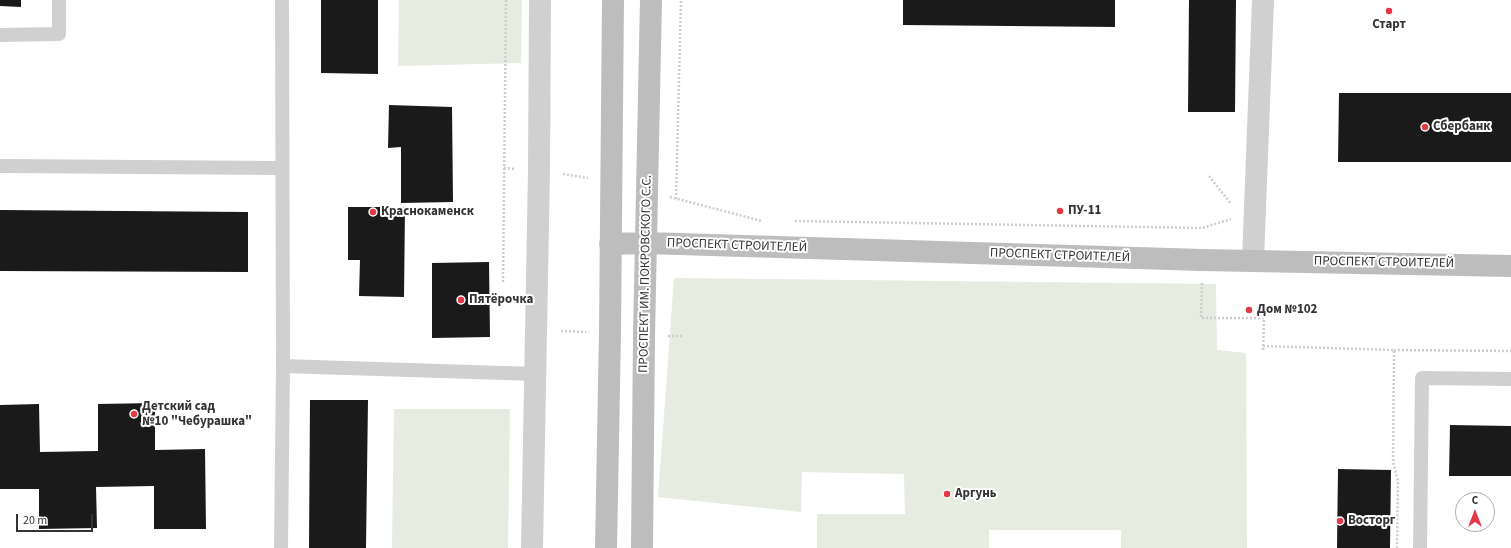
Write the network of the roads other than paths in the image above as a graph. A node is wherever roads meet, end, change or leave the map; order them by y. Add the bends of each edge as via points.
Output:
1 (59, 0) edge
2 (282, 0) edge
3 (540, 0) edge
4 (613, 0) edge
5 (651, 0) edge
6 (1263, 0) edge
7 (0, 35) edge
8 (0, 166) edge
9 (282, 168) junction
10 (646, 243) junction
11 (610, 244) junction
12 (1253, 260) junction
13 (1511, 266) edge
14 (283, 366) junction
15 (535, 374) junction
16 (1511, 380) edge
17 (281, 548) edge
18 (532, 548) edge
19 (606, 548) edge
20 (642, 548) edge
21 (1420, 548) edge

1 - 7 lane via 59,34
2 - 9 lane
3 - 15 street
4 - 11 main road
5 - 10 main road, ПРОСПЕКТ ИМ. ПОКРОВСКОГО С.С.
6 - 12 street
8 - 9 lane
9 - 14 lane
10 - 11 main road, ПРОСПЕКТ СТРОИТЕЛЕЙ
10 - 12 main road, ПРОСПЕКТ СТРОИТЕЛЕЙ
10 - 20 main road, ПРОСПЕКТ ИМ. ПОКРОВСКОГО С.С.
11 - 19 main road
12 - 13 main road, ПРОСПЕКТ СТРОИТЕЛЕЙ
14 - 15 lane
14 - 17 lane
15 - 18 street
16 - 21 lane via 1422,378

